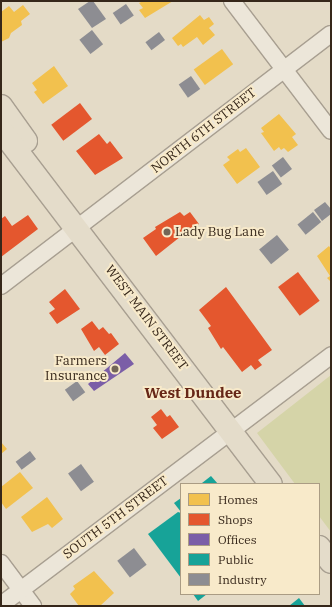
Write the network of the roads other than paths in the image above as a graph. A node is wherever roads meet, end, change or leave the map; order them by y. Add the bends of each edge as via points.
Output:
1 (232, 1) edge
2 (331, 34) edge
3 (284, 70) junction
4 (1, 106) edge
5 (1, 130) edge
6 (331, 131) edge
7 (78, 228) junction
8 (1, 286) edge
9 (331, 355) edge
10 (231, 431) junction
11 (270, 483) edge
12 (320, 548) edge
13 (331, 562) edge
14 (1, 563) edge
15 (21, 590) junction
16 (1, 605) edge
17 (34, 606) edge

1 - 3 street
2 - 3 street, NORTH 6TH STREET
3 - 6 street
3 - 7 street, NORTH 6TH STREET
4 - 7 main road, WEST MAIN STREET via 39,159
5 - 7 main road, WEST MAIN STREET
7 - 8 street, NORTH 6TH STREET
7 - 10 main road, WEST MAIN STREET
9 - 10 street, SOUTH 5TH STREET
10 - 11 main road, WEST MAIN STREET
10 - 15 street, SOUTH 5TH STREET
12 - 13 main road
14 - 15 street
15 - 16 street, SOUTH 5TH STREET
15 - 17 street

